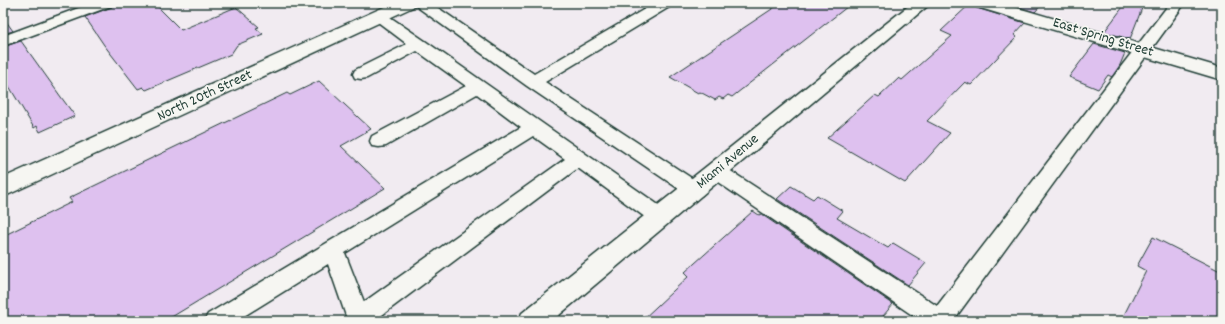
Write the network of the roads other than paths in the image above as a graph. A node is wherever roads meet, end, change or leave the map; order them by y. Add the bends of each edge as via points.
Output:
1 (106, 3) edge
2 (421, 3) edge
3 (666, 3) edge
4 (923, 3) edge
5 (983, 3) edge
6 (1178, 3) edge
7 (400, 4) edge
8 (379, 16) junction
9 (3, 41) edge
10 (419, 44) junction
11 (1143, 50) junction
12 (361, 74) dead end
13 (1222, 74) edge
14 (533, 82) junction
15 (477, 86) junction
16 (534, 127) junction
17 (379, 141) dead end
18 (578, 159) junction
19 (716, 172) junction
20 (3, 188) edge
21 (695, 190) junction
22 (660, 217) junction
23 (333, 249) junction
24 (358, 320) edge
25 (216, 321) edge
26 (532, 321) edge
27 (940, 321) edge

1 - 9 lane
2 - 14 lane
3 - 14 lane
4 - 19 street, Miami Avenue
5 - 11 street, East Spring Street
6 - 11 lane
7 - 8 street, North 20th Street
8 - 10 lane
8 - 20 street, North 20th Street
10 - 12 lane
10 - 15 lane
11 - 13 street, East Spring Street
11 - 27 lane
14 - 21 lane
15 - 16 lane
15 - 17 lane
16 - 18 lane
16 - 23 lane
18 - 22 lane
18 - 24 lane
19 - 21 street, Miami Avenue
19 - 27 lane
21 - 22 street, Miami Avenue
22 - 26 street, Miami Avenue
23 - 24 lane
23 - 25 lane

